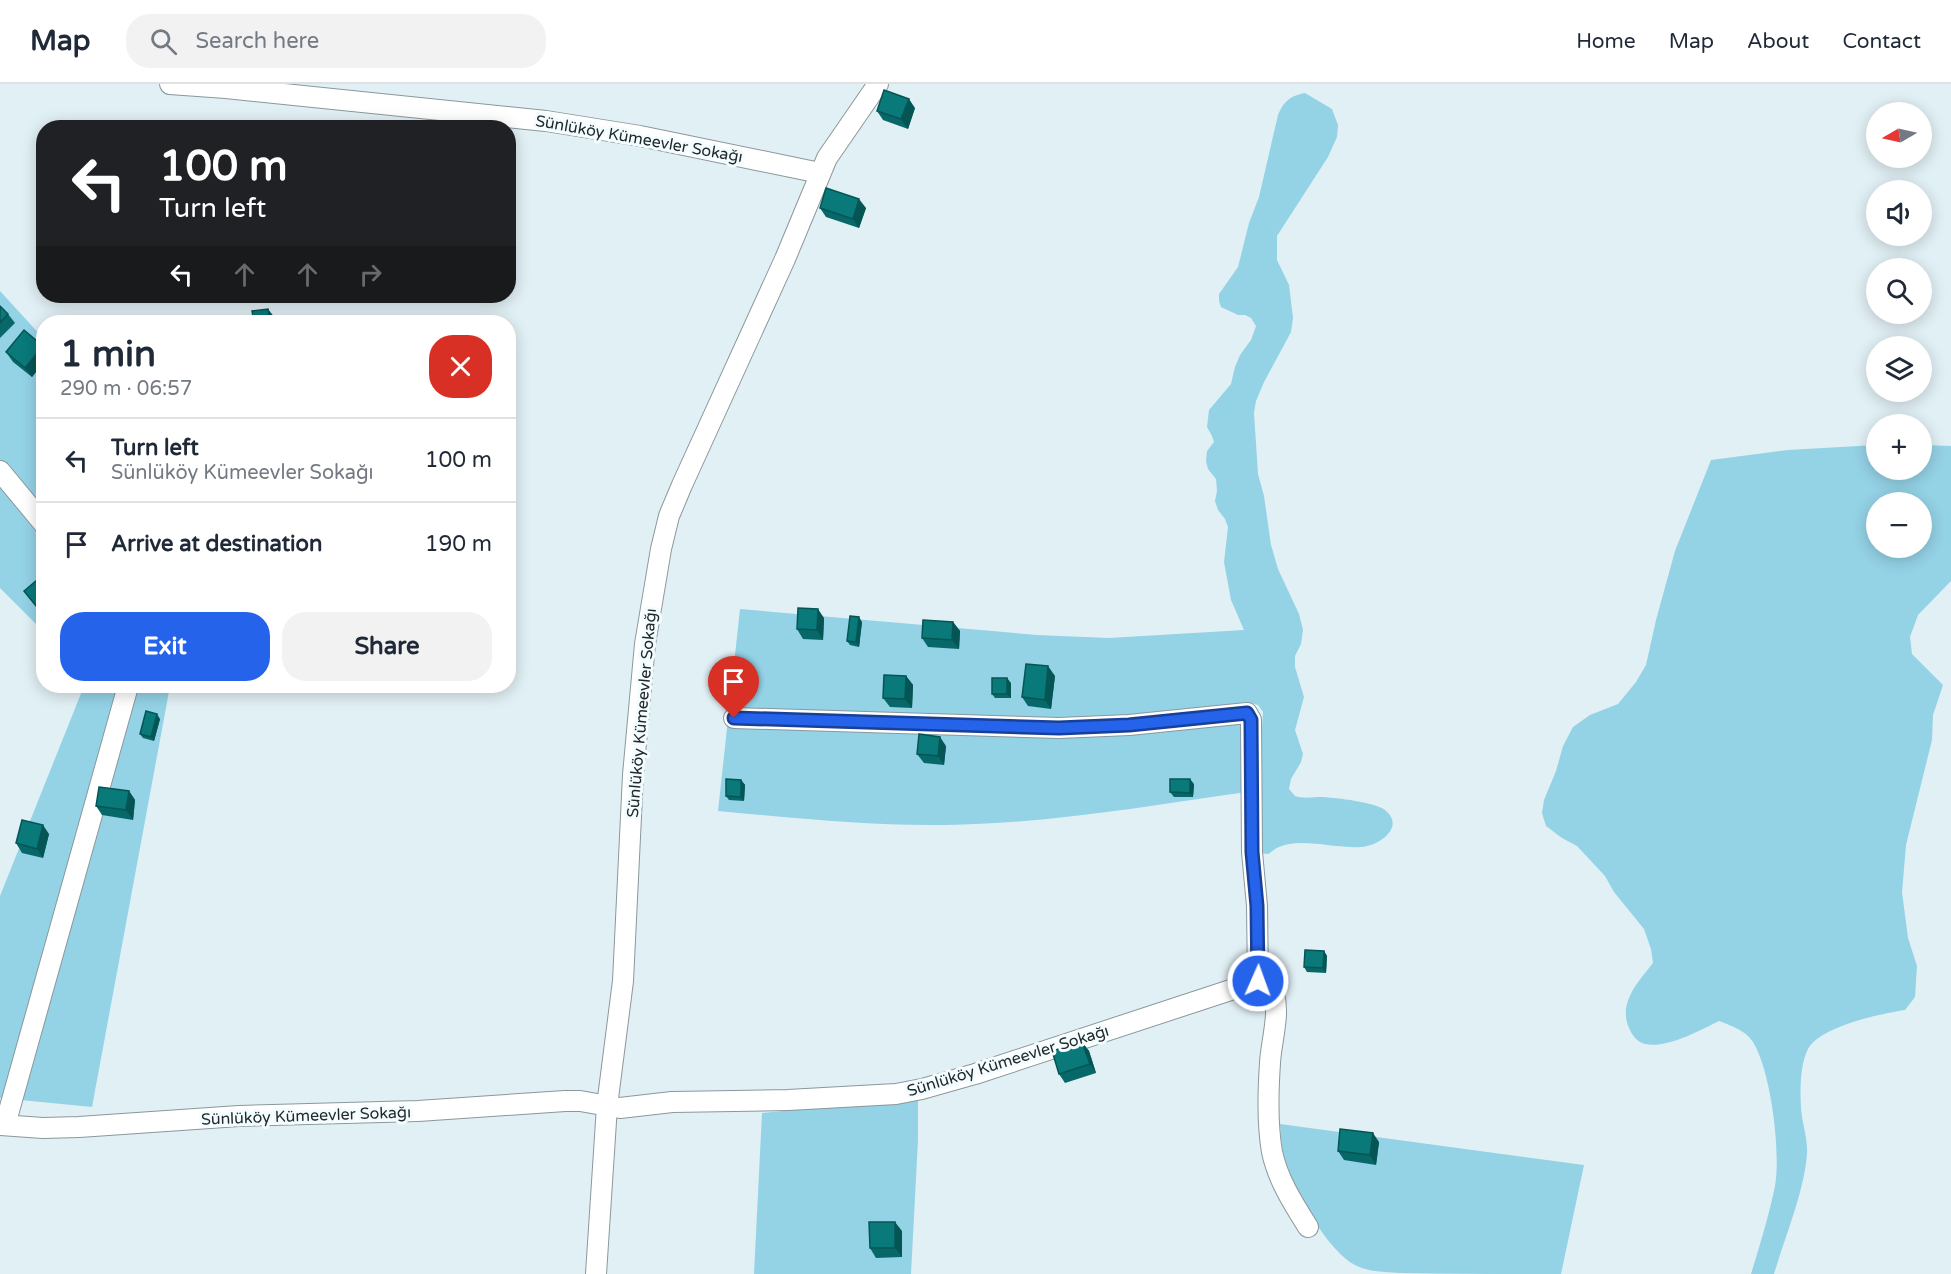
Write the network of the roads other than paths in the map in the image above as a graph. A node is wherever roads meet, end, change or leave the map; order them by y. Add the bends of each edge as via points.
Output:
1 (170, 84) edge
2 (878, 84) edge
3 (820, 173) junction
4 (0, 471) edge
5 (36, 514) edge
6 (126, 693) edge
7 (734, 718) dead end
8 (1258, 981) junction
9 (608, 1106) junction
10 (2, 1125) edge
11 (1308, 1227) dead end
12 (596, 1274) edge

1 - 3 street, Sünlüköy Kümeevler Sokağı via 546,122 640,136
2 - 3 street, Sünlüköy Kümeevler Sokağı
3 - 9 street, Sünlüköy Kümeevler Sokağı via 682,485 661,549 645,644 633,775 623,981
4 - 5 street
6 - 10 street, Sünlüköy Kümeevler Sokağı
7 - 8 street via 1059,728 1247,713 1251,720
8 - 9 street, Sünlüköy Kümeevler Sokağı via 965,1077 896,1095
8 - 11 street via 1266,982 1275,997 1269,1097 1273,1154 1287,1194
9 - 10 street, Sünlüköy Kümeevler Sokağı via 565,1101 418,1112 239,1116 79,1127
9 - 12 street, Sünlüköy Kümeevler Sokağı

